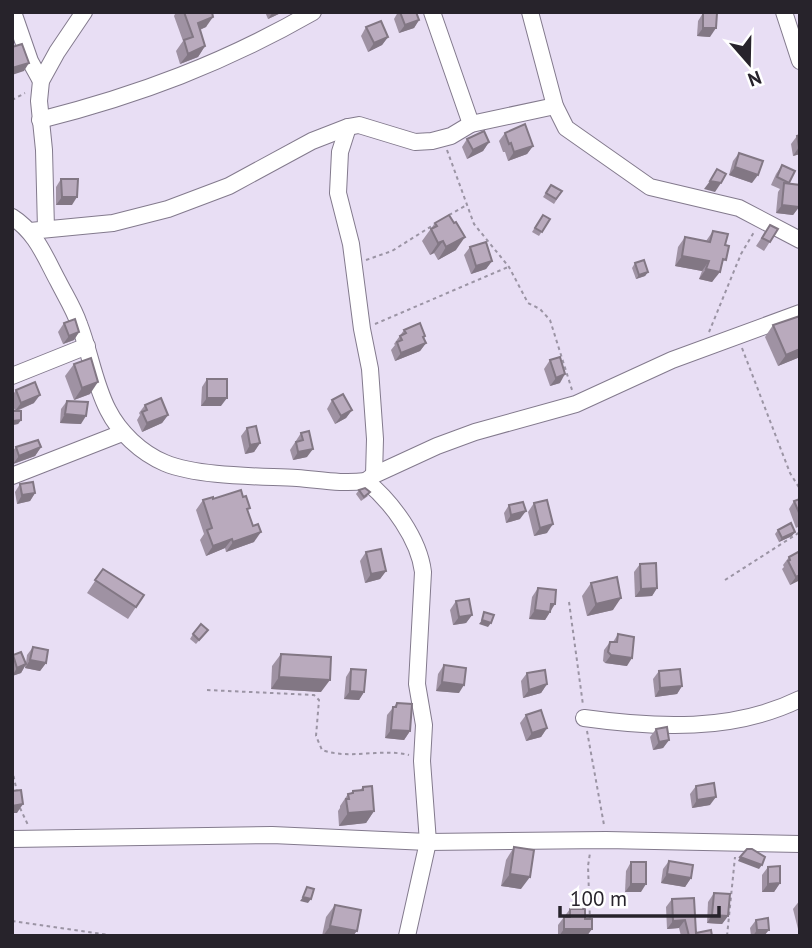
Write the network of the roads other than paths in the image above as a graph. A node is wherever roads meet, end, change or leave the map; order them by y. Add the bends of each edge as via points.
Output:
1 (13, 12) edge
2 (84, 12) edge
3 (313, 12) edge
4 (432, 12) edge
5 (530, 12) edge
6 (784, 12) edge
7 (800, 61) edge
8 (37, 76) junction
9 (555, 106) junction
10 (40, 120) junction
11 (471, 124) junction
12 (348, 127) junction
13 (12, 217) edge
14 (38, 230) junction
15 (800, 240) edge
16 (800, 313) edge
17 (87, 346) junction
18 (12, 376) edge
19 (122, 433) junction
20 (12, 476) edge
21 (370, 478) junction
22 (800, 699) edge
23 (584, 718) dead end
24 (12, 839) edge
25 (428, 842) junction
26 (800, 844) edge
27 (407, 936) edge

1 - 8 street
2 - 8 street
3 - 10 street via 181,77
4 - 11 street
5 - 9 street
6 - 7 street
8 - 10 street
9 - 11 street
9 - 15 street via 566,128 650,187 739,208
10 - 14 street via 44,149
11 - 12 street via 451,136 415,142 359,125
12 - 14 street via 229,186 168,209 113,223
12 - 21 street via 340,152 338,192 371,380
13 - 14 street
14 - 17 street
16 - 21 street via 655,367 576,404 437,446
17 - 18 street
17 - 19 street via 108,410
19 - 20 street
19 - 21 street via 164,463 181,467 342,484
21 - 25 street via 407,529 422,560 417,684 424,725
22 - 23 street via 775,711 730,722 643,724
24 - 25 street via 272,835
25 - 26 street
25 - 27 street

